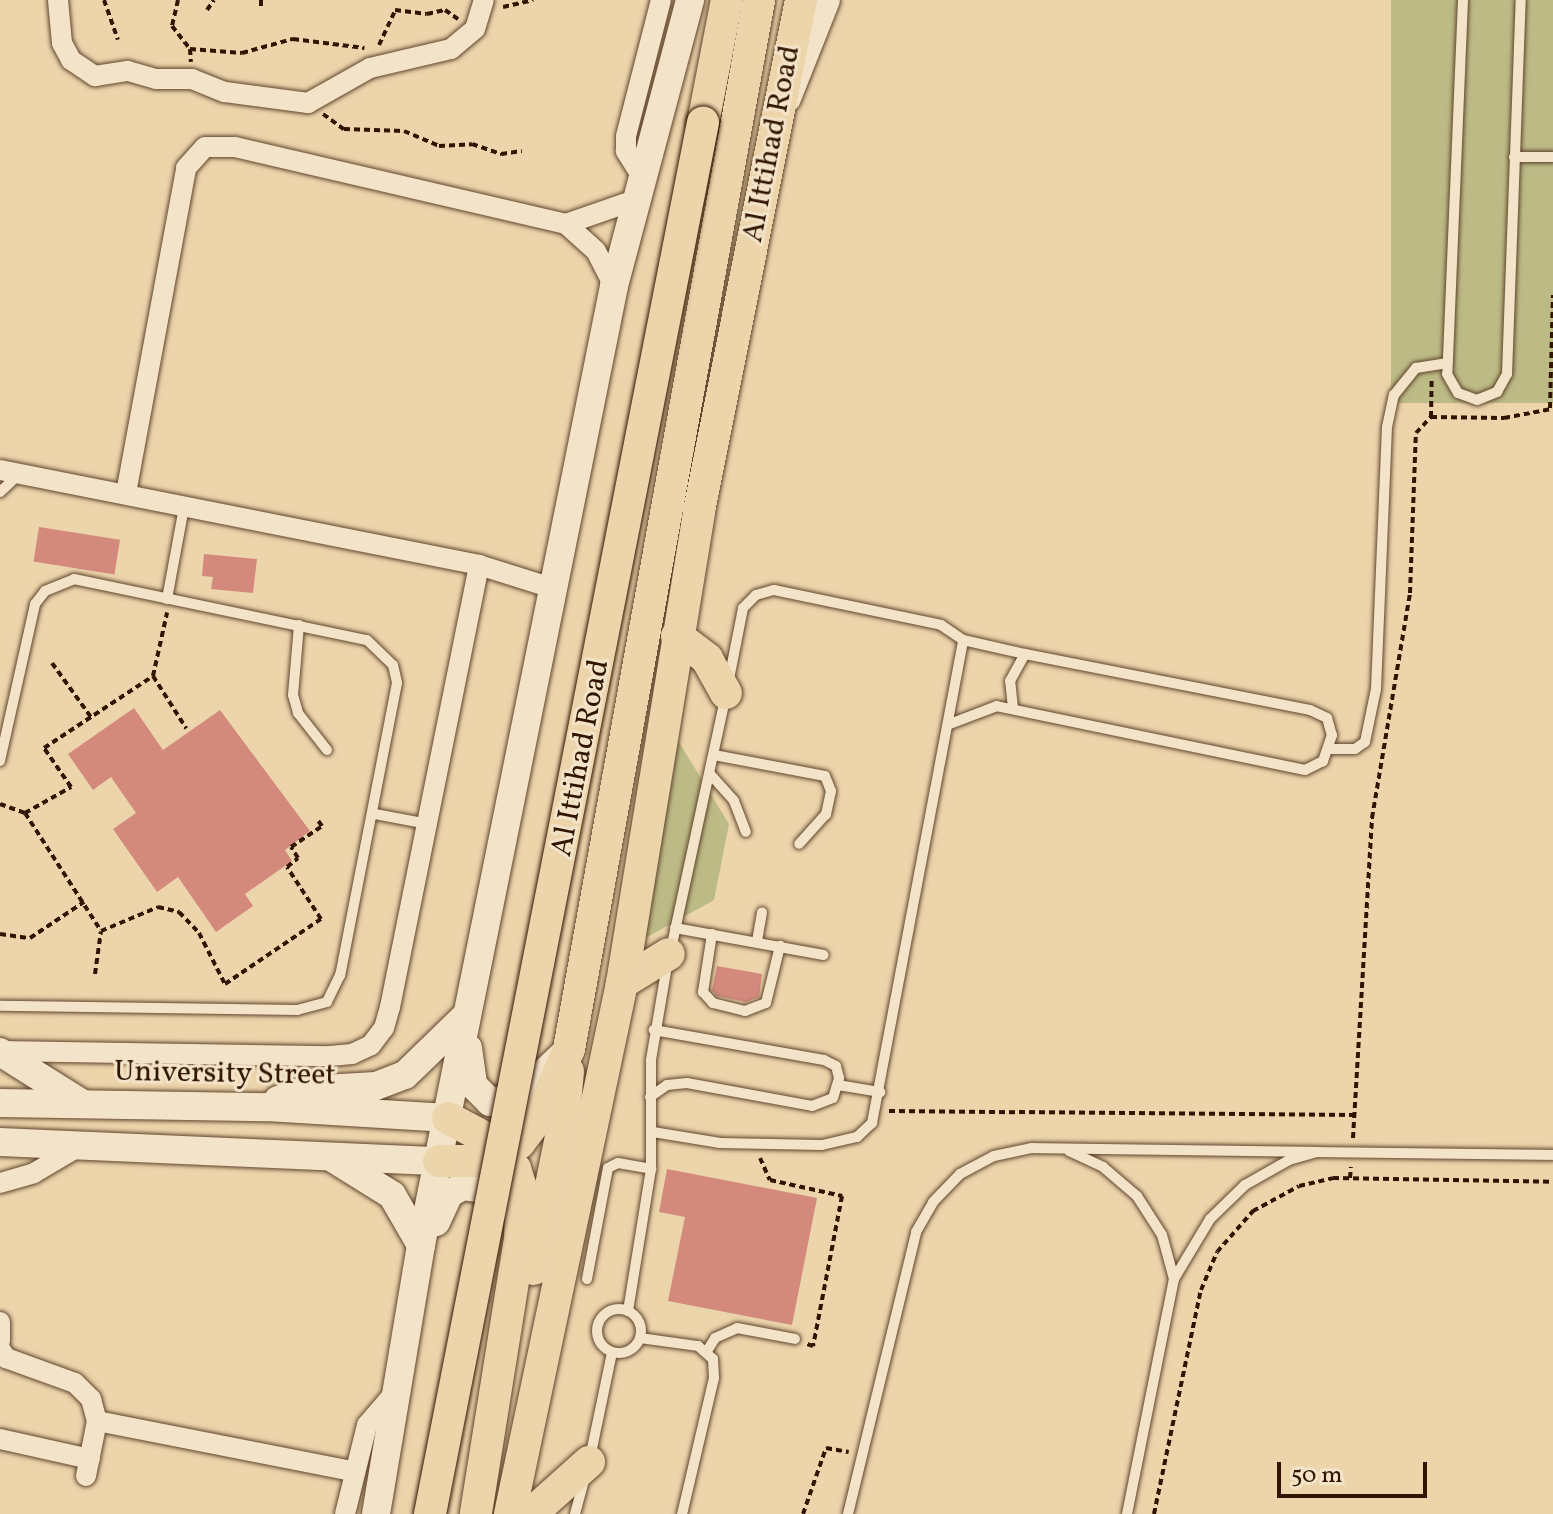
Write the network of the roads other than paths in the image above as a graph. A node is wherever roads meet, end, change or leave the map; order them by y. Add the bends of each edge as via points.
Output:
1 (58, 0) edge
2 (484, 0) edge
3 (661, 0) edge
4 (690, 0) edge
5 (727, 0) edge
6 (759, 0) edge
7 (801, 0) edge
8 (826, 0) edge
9 (1463, 0) edge
10 (1521, 0) edge
11 (779, 113) junction
12 (1514, 157) junction
13 (1553, 157) edge
14 (639, 188) junction
15 (566, 224) junction
16 (614, 286) junction
17 (1448, 363) junction
18 (10, 472) edge
19 (0, 492) edge
20 (126, 493) junction
21 (184, 507) junction
22 (479, 565) junction
23 (555, 589) junction
24 (168, 599) junction
25 (299, 625) junction
26 (677, 636) junction
27 (963, 640) junction
28 (1025, 654) junction
29 (726, 693) junction
30 (1013, 708) junction
31 (947, 725) junction
32 (1330, 749) junction
33 (327, 750) dead end
34 (714, 755) junction
35 (0, 761) edge
36 (710, 774) junction
37 (375, 814) junction
38 (431, 824) junction
39 (746, 832) dead end
40 (799, 844) dead end
41 (762, 912) dead end
42 (712, 934) junction
43 (672, 941) junction
44 (757, 941) junction
45 (780, 946) junction
46 (824, 955) dead end
47 (622, 983) junction
48 (0, 1006) edge
49 (467, 1015) junction
50 (654, 1030) junction
51 (569, 1049) junction
52 (0, 1052) edge
53 (838, 1085) junction
54 (880, 1092) junction
55 (650, 1097) junction
56 (0, 1103) edge
57 (84, 1104) junction
58 (267, 1107) junction
59 (413, 1114) junction
60 (448, 1118) junction
61 (653, 1132) junction
62 (0, 1142) edge
63 (85, 1143) junction
64 (1061, 1148) junction
65 (504, 1152) junction
66 (1317, 1152) junction
67 (323, 1153) junction
68 (1553, 1155) edge
69 (407, 1158) junction
70 (439, 1161) junction
71 (651, 1169) junction
72 (0, 1183) edge
73 (520, 1238) junction
74 (421, 1245) junction
75 (587, 1279) dead end
76 (1174, 1279) junction
77 (628, 1311) junction
78 (413, 1316) junction
79 (0, 1322) edge
80 (640, 1338) junction
81 (795, 1339) road end
82 (0, 1341) edge
83 (0, 1349) edge
84 (707, 1351) junction
85 (612, 1353) junction
86 (498, 1381) junction
87 (401, 1387) junction
88 (97, 1421) junction
89 (0, 1439) edge
90 (589, 1462) junction
91 (353, 1471) junction
92 (345, 1514) edge
93 (376, 1514) edge
94 (430, 1514) edge
95 (476, 1514) edge
96 (510, 1514) edge
97 (531, 1514) edge
98 (575, 1514) edge
99 (682, 1514) edge
100 (848, 1514) edge
101 (1127, 1514) edge

1 - 2 street via 62,43 83,71 95,76 128,71 156,79 192,79 225,92 308,103 370,68 451,49 475,29
3 - 14 street via 626,136
4 - 14 main road
5 - 94 highway, Al Ittihad Road, bridge
6 - 51 highway
7 - 11 highway, Al Ittihad Road
8 - 11 main road via 802,71
9 - 17 lane
10 - 12 lane
11 - 26 highway, Al Ittihad Road
12 - 13 lane
12 - 17 lane via 1507,374 1497,392 1477,400 1451,384
14 - 15 street
14 - 16 main road
15 - 16 street via 596,251
15 - 20 street via 254,154 219,155 206,162 184,200
16 - 23 main road
17 - 32 lane via 1416,368 1394,395 1387,427 1376,689 1365,742 1355,749
18 - 19 lane
18 - 20 street
20 - 21 street
21 - 22 street
21 - 24 lane
22 - 23 street
22 - 38 street
23 - 49 main road
24 - 25 lane
24 - 35 lane via 74,579 45,591 31,619
25 - 33 lane via 293,695 298,713
25 - 37 lane via 367,640 393,665 397,683
26 - 29 highway via 707,659
26 - 47 highway, Al Ittihad Road
27 - 28 lane
27 - 29 lane via 941,625 765,591 743,608
27 - 31 lane
28 - 30 lane via 1010,681
28 - 32 lane via 1310,710 1332,726
29 - 34 lane
30 - 31 lane via 983,708
30 - 32 lane via 1305,770 1323,761
31 - 54 lane
34 - 36 lane
34 - 40 lane via 825,776 831,791 826,814
36 - 39 lane via 734,801
36 - 43 lane
37 - 38 lane
37 - 48 lane via 336,990 313,1009
38 - 52 street via 384,1028 361,1050 330,1056
41 - 44 lane
42 - 43 lane
42 - 44 lane
42 - 45 lane via 703,992 713,1003 745,1011 766,1003
43 - 47 highway
43 - 50 lane
44 - 45 lane
45 - 46 lane
47 - 96 highway, Al Ittihad Road
49 - 51 main road via 473,1085 490,1102 518,1097
49 - 58 main road via 405,1075 376,1086 293,1093
49 - 60 main road
50 - 53 lane via 831,1062 839,1072
50 - 55 lane
51 - 65 highway via 532,1129
51 - 86 highway via 566,1106 519,1343
52 - 57 main road
53 - 54 lane
53 - 55 lane via 827,1103 812,1106 687,1083 667,1085
54 - 61 lane via 862,1135 845,1143 754,1145
55 - 61 lane
56 - 57 main road, University Street
57 - 58 main road, University Street
58 - 59 main road, University Street
59 - 60 main road, University Street
59 - 69 main road via 427,1123 433,1138
60 - 65 highway via 484,1134
60 - 70 main road
61 - 71 lane
62 - 63 main road
63 - 67 main road
63 - 72 street via 34,1173
64 - 66 lane
64 - 76 lane via 1103,1167 1137,1196 1162,1235
64 - 100 lane via 1013,1151 977,1164 945,1187 928,1209 911,1249
65 - 70 highway via 477,1161
65 - 73 highway via 521,1188
66 - 68 lane
66 - 76 lane via 1266,1171 1225,1202 1196,1238
67 - 69 main road
67 - 74 main road via 392,1195
69 - 70 main road
70 - 74 main road
71 - 75 lane via 618,1163 608,1168
71 - 77 lane
73 - 78 main road via 494,1191 480,1185 449,1194 437,1219
73 - 86 highway
74 - 78 main road
76 - 101 lane
77 - 80 lane via 640,1322
77 - 85 lane via 614,1309 598,1323 597,1338
78 - 87 main road
79 - 82 street
80 - 84 lane
80 - 85 lane via 632,1349
81 - 84 lane via 737,1328 715,1338
83 - 88 street via 6,1358 75,1383 91,1399
84 - 99 lane via 714,1378
85 - 90 lane
86 - 95 highway
87 - 91 street via 367,1425
87 - 93 main road
88 - 89 street via 88,1468
88 - 91 street
90 - 97 highway
90 - 98 lane
91 - 92 street

